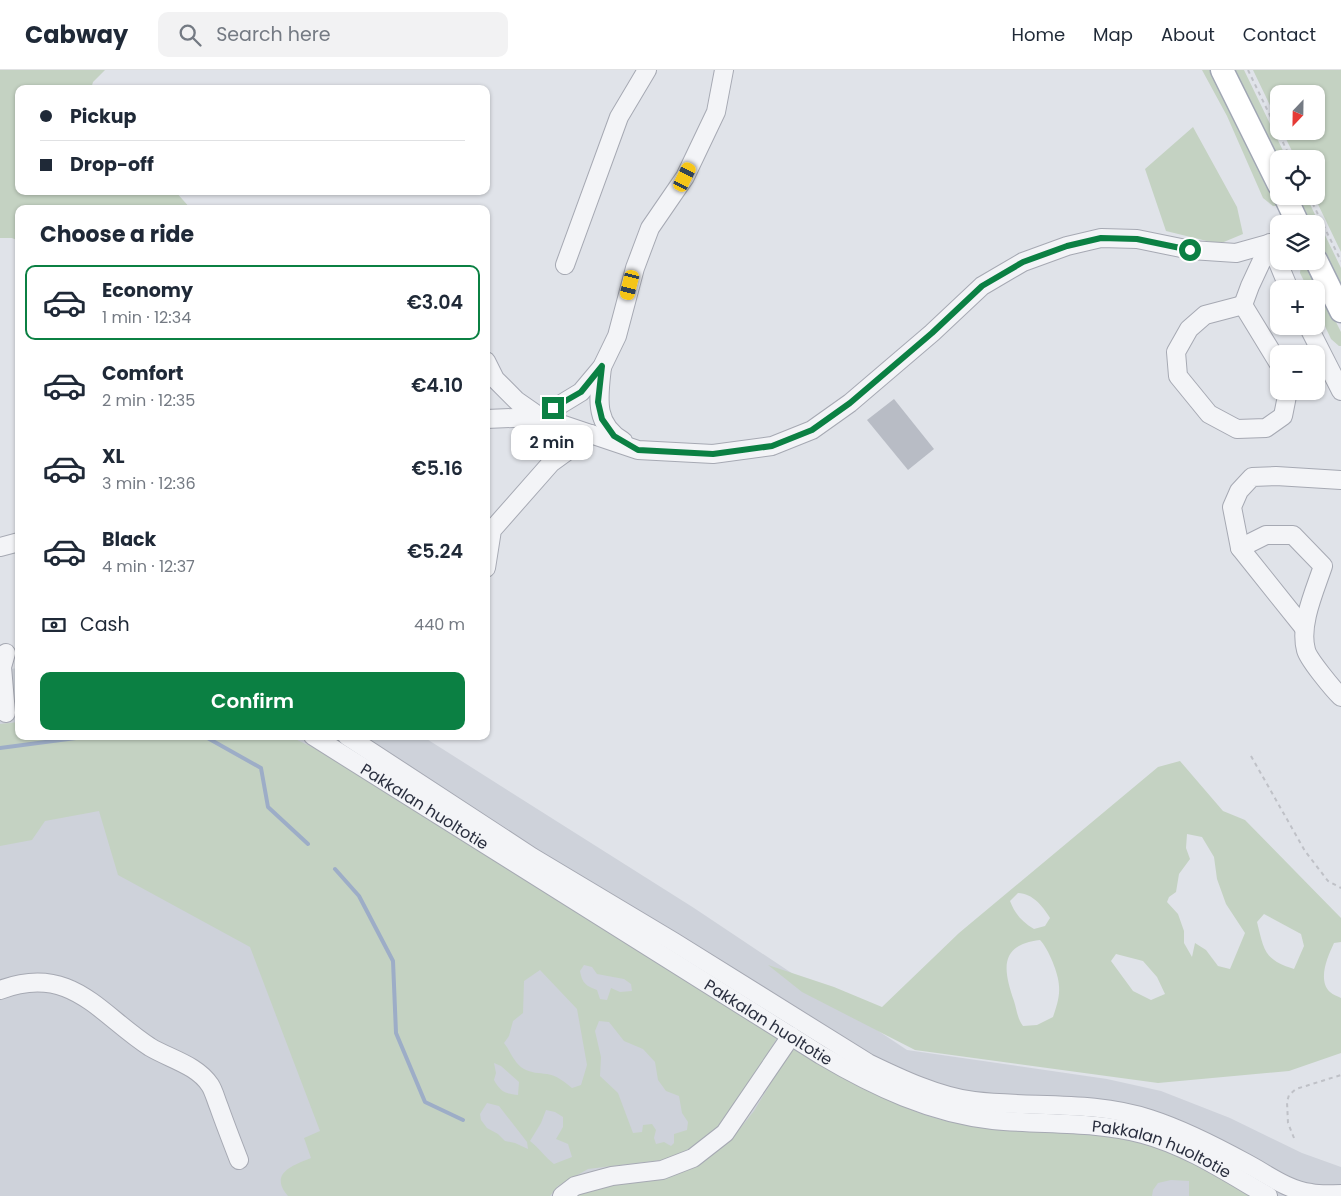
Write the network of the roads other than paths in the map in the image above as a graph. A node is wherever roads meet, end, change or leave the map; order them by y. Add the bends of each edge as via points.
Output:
1 (647, 70) edge
2 (724, 70) edge
3 (1222, 70) edge
4 (1270, 166) edge
5 (1270, 243) edge
6 (1270, 251) edge
7 (565, 265) dead end
8 (1321, 270) edge
9 (1243, 305) junction
10 (1341, 311) edge
11 (1313, 335) edge
12 (1270, 349) edge
13 (602, 366) junction
14 (490, 368) edge
15 (1341, 391) edge
16 (1286, 400) edge
17 (540, 417) junction
18 (490, 418) edge
19 (591, 434) junction
20 (638, 450) junction
21 (1341, 480) edge
22 (15, 543) edge
23 (490, 543) edge
24 (0, 547) edge
25 (1240, 548) junction
26 (1304, 628) junction
27 (8, 652) edge
28 (1341, 697) edge
29 (8, 705) edge
30 (319, 740) edge
31 (353, 740) edge
32 (0, 990) edge
33 (791, 1036) junction
34 (239, 1160) dead end
35 (1341, 1194) edge
36 (562, 1196) edge
37 (1268, 1196) edge

1 - 7 lane via 619,117
2 - 13 lane via 716,112 685,177 650,228 635,268 617,336
3 - 4 main road
5 - 20 lane via 1236,253 1190,250 1137,239 1101,238 1067,246 1023,262 982,286 850,403 812,430 772,446 713,454
6 - 9 lane
8 - 10 main road
9 - 12 lane
9 - 16 lane via 1206,315 1189,329 1176,352 1178,376 1209,414 1237,428 1266,428 1283,416
11 - 15 lane
13 - 17 lane via 581,392
13 - 20 lane via 598,402 602,419 614,436
14 - 17 lane via 495,379 517,401
17 - 18 lane
17 - 19 lane
19 - 20 lane
19 - 23 lane via 551,463 492,530
21 - 25 lane via 1276,476 1252,478 1239,491 1232,507
22 - 24 lane
25 - 26 lane
25 - 26 lane via 1266,535 1294,535 1323,566
26 - 28 lane via 1306,651
27 - 29 lane via 2,667
30 - 33 lane, Pakkalan huoltotie
31 - 35 lane via 532,856 868,1063 901,1078 972,1101 1080,1105 1119,1110 1197,1136 1285,1185 1311,1193
32 - 34 lane via 9,986 52,983 74,991 98,1005 147,1045 198,1072 211,1086
33 - 36 lane via 725,1133 693,1158 662,1170 612,1176 575,1186
33 - 37 lane, Pakkalan huoltotie via 868,1082 931,1107 992,1120 1094,1125 1144,1134 1182,1148

